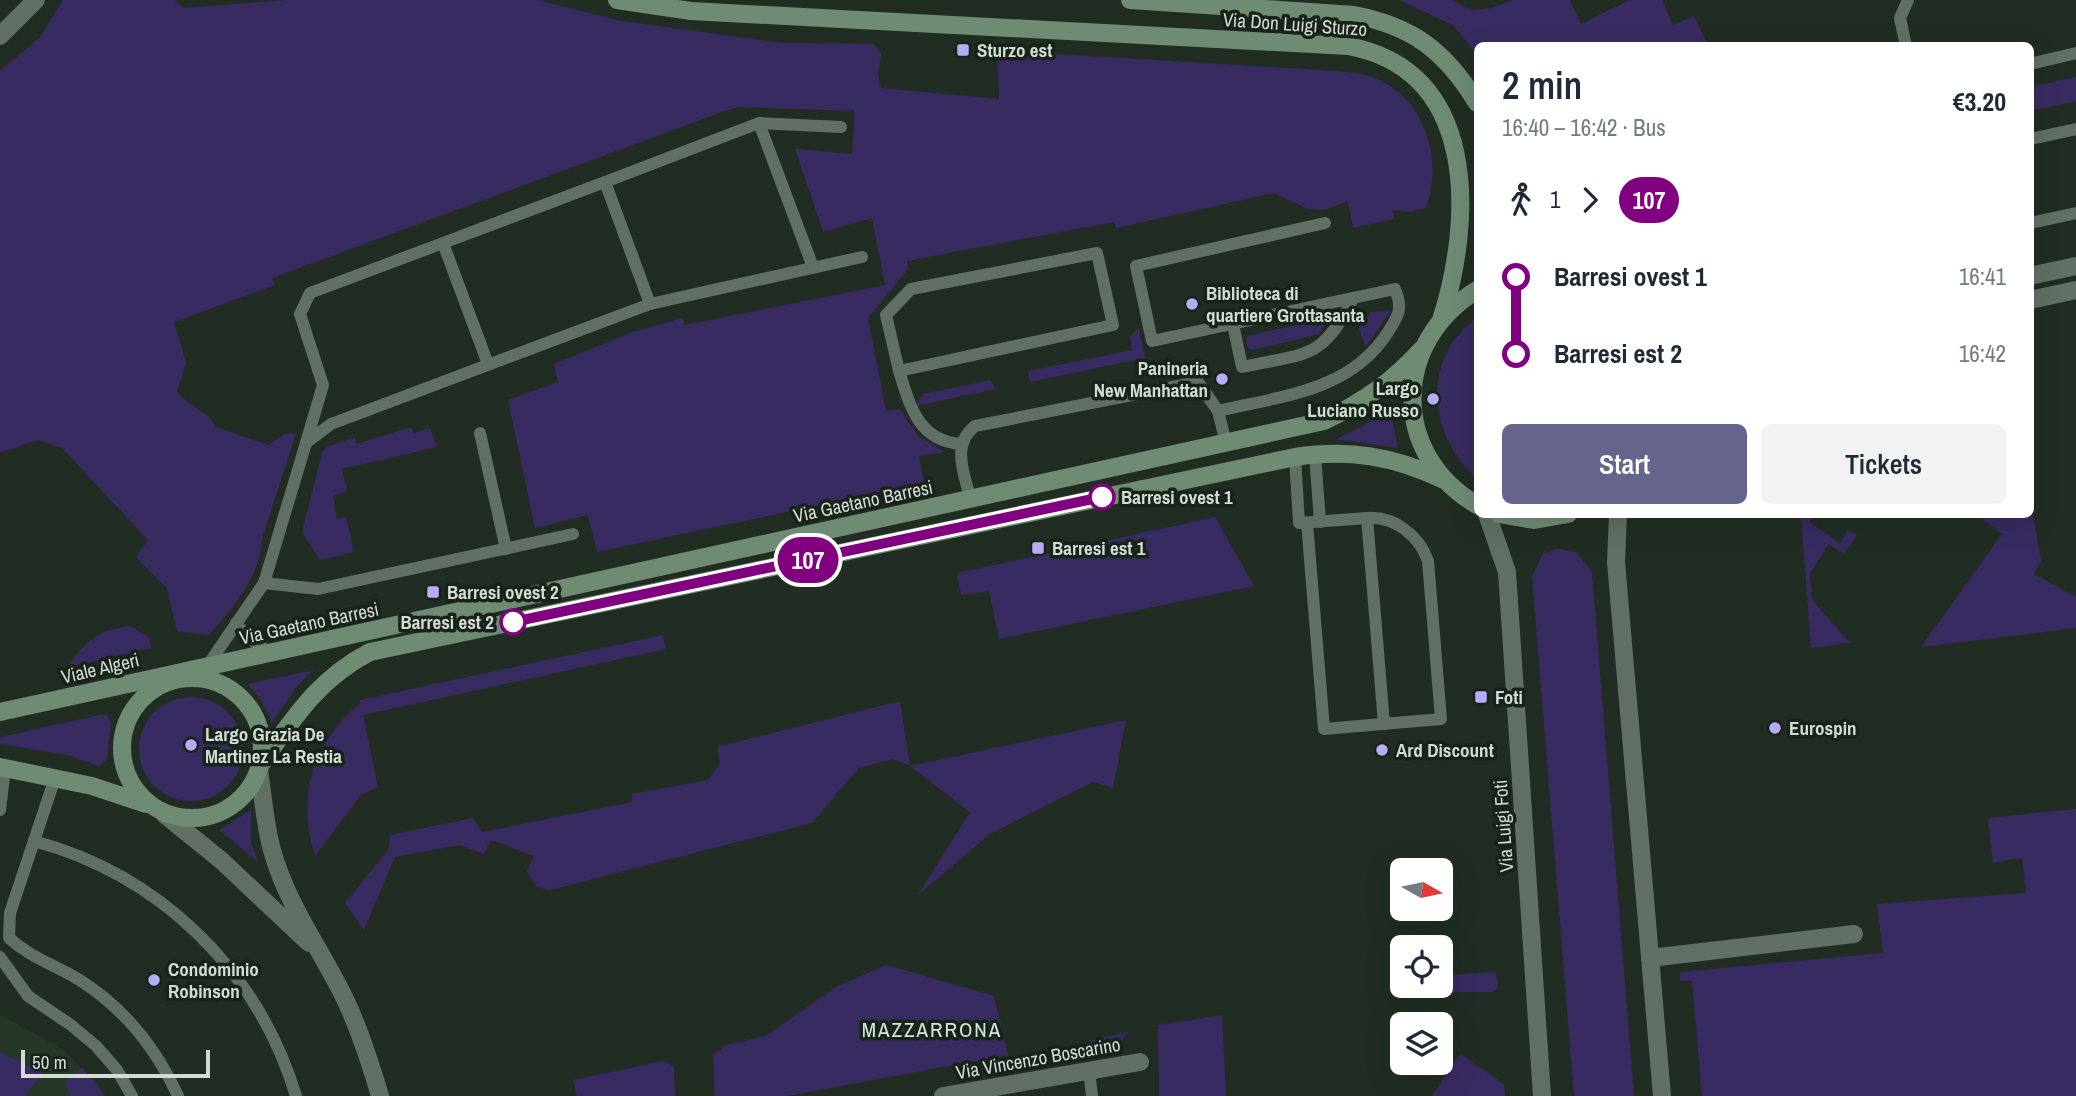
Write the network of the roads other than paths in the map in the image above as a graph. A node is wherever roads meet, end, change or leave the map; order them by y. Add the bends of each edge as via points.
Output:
1 (36, 0) edge
2 (617, 0) edge
3 (1130, 0) edge
4 (1138, 0) edge
5 (1908, 0) edge
6 (0, 36) edge
7 (1905, 42) edge
8 (2076, 53) edge
9 (2034, 63) edge
10 (1474, 99) edge
11 (759, 123) junction
12 (841, 127) dead end
13 (2076, 129) edge
14 (2034, 138) edge
15 (605, 182) junction
16 (2076, 213) edge
17 (2034, 222) edge
18 (1325, 223) dead end
19 (443, 243) junction
20 (862, 257) dead end
21 (2076, 266) edge
22 (813, 267) junction
23 (2034, 275) edge
24 (2076, 290) edge
25 (1474, 292) edge
26 (1353, 298) junction
27 (2034, 299) edge
28 (650, 303) junction
29 (1442, 317) junction
30 (1233, 324) junction
31 (1422, 349) junction
32 (488, 364) junction
33 (898, 371) junction
34 (1217, 411) junction
35 (480, 433) dead end
36 (306, 443) junction
37 (1226, 443) junction
38 (960, 444) junction
39 (1315, 454) junction
40 (1295, 457) junction
41 (1442, 479) junction
42 (970, 498) junction
43 (1474, 503) edge
44 (1367, 518) junction
45 (1488, 518) edge
46 (1522, 518) edge
47 (1545, 518) edge
48 (1618, 518) edge
49 (1314, 522) junction
50 (573, 534) dead end
51 (506, 549) junction
52 (264, 583) junction
53 (236, 623) junction
54 (270, 653) junction
55 (208, 665) junction
56 (179, 679) junction
57 (139, 681) junction
58 (222, 685) junction
59 (0, 712) edge
60 (1384, 724) junction
61 (260, 767) junction
62 (3, 768) edge
63 (55, 778) junction
64 (0, 810) edge
65 (158, 810) junction
66 (34, 841) junction
67 (5, 912) edge
68 (1854, 934) dead end
69 (316, 951) junction
70 (0, 957) edge
71 (1650, 958) junction
72 (1140, 1062) dead end
73 (1089, 1071) junction
74 (132, 1096) edge
75 (178, 1096) edge
76 (296, 1096) edge
77 (380, 1096) edge
78 (943, 1096) edge
79 (1092, 1096) edge
80 (1542, 1096) edge
81 (1662, 1096) edge

1 - 6 street
2 - 29 street, Via Don Luigi Sturzo via 691,11 1374,51 1420,81 1446,118 1454,141 1459,235
3 - 4 street, Via Don Luigi Sturzo
4 - 10 street, Via Don Luigi Sturzo via 1380,20 1405,30 1441,55
5 - 7 lane via 1900,18
8 - 9 lane
11 - 12 lane
11 - 15 lane
11 - 22 lane
13 - 14 lane
15 - 19 lane
15 - 28 lane
16 - 17 lane
18 - 30 lane via 1136,266 1152,341
19 - 32 lane
19 - 36 lane via 310,293 300,314 323,385
20 - 22 lane
21 - 23 street
22 - 28 lane
24 - 27 street
25 - 29 street
26 - 30 lane
26 - 30 lane via 1338,329 1323,345 1303,354 1242,367
26 - 34 lane via 1395,289 1401,303 1381,344 1359,365 1319,388
28 - 32 lane
29 - 31 street
31 - 37 street, Via Gaetano Barresi via 1397,377 1324,421
31 - 41 street via 1412,403 1422,443
32 - 36 lane via 331,424
33 - 33 lane via 1113,325 1097,253 911,289 886,315
33 - 38 lane via 910,407 928,432 942,442
34 - 37 lane
34 - 38 lane via 1198,382 975,426
35 - 51 lane
36 - 52 lane
37 - 42 street, Via Gaetano Barresi
38 - 42 lane
39 - 40 street
39 - 41 street via 1377,456
39 - 49 lane
40 - 49 lane via 1299,523
40 - 61 street via 370,652 315,690
41 - 43 street
42 - 54 street, Via Gaetano Barresi
44 - 49 lane
44 - 60 lane
44 - 60 lane via 1390,521 1424,550 1439,693 1441,719
45 - 80 street, Via Luigi Foti via 1507,572
46 - 47 street
48 - 71 street via 1615,562
49 - 60 lane via 1324,729
50 - 51 lane
51 - 52 lane via 318,589
52 - 53 lane
53 - 54 lane
53 - 55 lane
54 - 55 street, Via Gaetano Barresi
55 - 56 street
55 - 57 street, Viale Algeri
55 - 58 lane
56 - 57 street
56 - 58 street
56 - 65 street via 146,695 127,720 123,736 121,751 130,782
57 - 59 street, Viale Algeri
58 - 61 street via 236,693 255,718
61 - 65 street via 244,795 221,813 192,819
61 - 69 street via 271,849
62 - 63 street
62 - 64 lane
63 - 65 street
63 - 66 lane
65 - 69 street via 222,861
66 - 67 lane
66 - 76 lane via 115,872 162,901 204,938 255,1003 281,1052
67 - 75 lane via 9,938 28,956 80,980 125,1016 161,1062
68 - 71 street
69 - 77 street via 343,995
70 - 74 lane via 28,996 96,1046
71 - 81 street
72 - 73 street, Via Vincenzo Boscarino
73 - 78 street, Via Vincenzo Boscarino
73 - 79 lane

